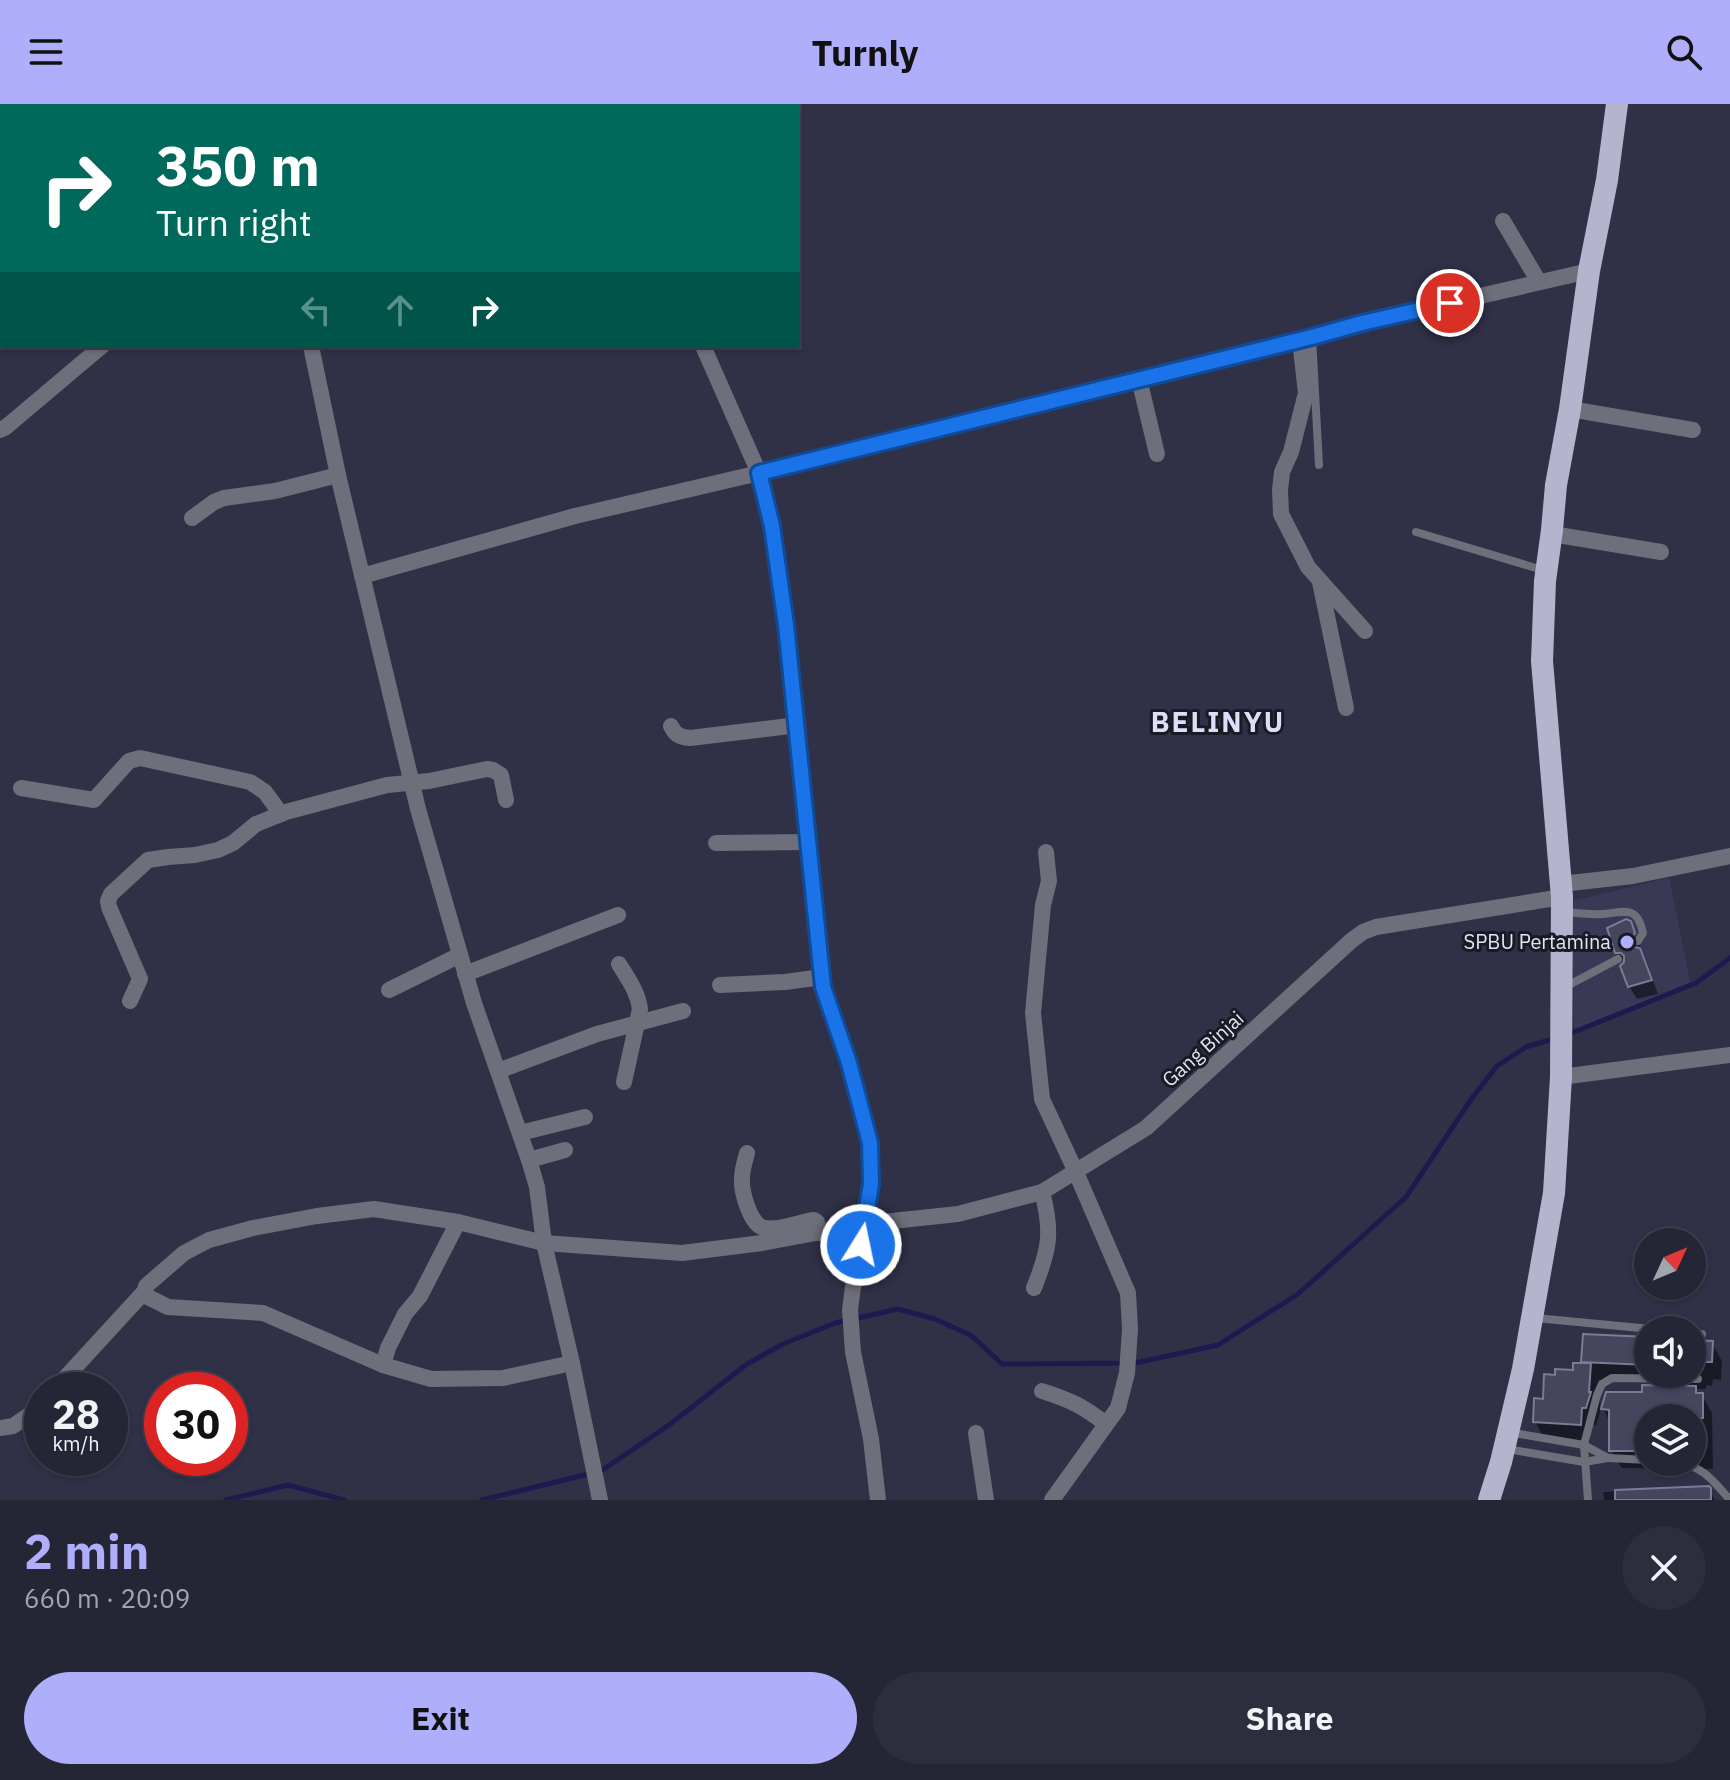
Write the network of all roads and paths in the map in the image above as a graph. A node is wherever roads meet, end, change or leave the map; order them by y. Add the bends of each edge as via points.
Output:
1 (1617, 104) edge
2 (1503, 221) dead end
3 (1589, 271) junction
4 (1539, 282) junction
5 (1306, 338) junction
6 (100, 348) edge
7 (311, 348) edge
8 (704, 348) edge
9 (1139, 379) junction
10 (1570, 409) junction
11 (0, 430) edge
12 (1693, 430) dead end
13 (1157, 454) dead end
14 (1319, 465) dead end
15 (759, 473) junction
16 (338, 475) junction
17 (192, 518) dead end
18 (1416, 532) dead end
19 (1552, 534) junction
20 (1661, 552) dead end
21 (1546, 571) junction
22 (362, 576) junction
23 (1320, 580) junction
24 (1365, 631) dead end
25 (1346, 708) dead end
26 (798, 725) junction
27 (671, 726) dead end
28 (412, 782) junction
29 (21, 788) dead end
30 (506, 800) dead end
31 (281, 814) junction
32 (807, 842) junction
33 (716, 843) dead end
34 (1046, 852) dead end
35 (1730, 856) edge
36 (1561, 898) junction
37 (618, 915) dead end
38 (1638, 941) dead end
39 (460, 955) junction
40 (1618, 959) dead end
41 (619, 964) dead end
42 (465, 974) junction
43 (822, 977) junction
44 (720, 985) dead end
45 (1562, 989) junction
46 (389, 990) dead end
47 (130, 1001) dead end
48 (683, 1011) dead end
49 (636, 1023) junction
50 (1730, 1055) edge
51 (498, 1071) junction
52 (1561, 1077) junction
53 (624, 1082) dead end
54 (585, 1117) dead end
55 (520, 1133) junction
56 (565, 1150) dead end
57 (747, 1153) dead end
58 (529, 1160) junction
59 (1075, 1170) junction
60 (1042, 1192) junction
61 (458, 1222) junction
62 (864, 1224) junction
63 (819, 1233) junction
64 (544, 1243) junction
65 (1034, 1288) dead end
66 (145, 1291) junction
67 (1531, 1317) junction
68 (1634, 1327) edge
69 (572, 1363) junction
70 (383, 1365) junction
71 (71, 1372) edge
72 (1634, 1378) edge
73 (1042, 1391) dead end
74 (24, 1418) edge
75 (1106, 1424) junction
76 (0, 1428) edge
77 (976, 1433) dead end
78 (1506, 1440) junction
79 (1584, 1445) junction
80 (1608, 1458) junction
81 (1634, 1459) edge
82 (1584, 1462) junction
83 (1706, 1474) edge
84 (600, 1500) edge
85 (878, 1500) edge
86 (986, 1500) edge
87 (1052, 1500) edge
88 (1489, 1500) edge
89 (1588, 1500) edge
90 (1730, 1500) edge

1 - 3 highway
2 - 4 street
3 - 4 street
3 - 10 highway
4 - 5 street
5 - 9 street
5 - 14 lane
5 - 23 street via 1306,393 1282,472 1281,514
6 - 11 street
7 - 16 street
8 - 15 street
9 - 13 street
9 - 15 street
10 - 12 street
10 - 19 highway
15 - 22 street via 575,516
15 - 26 street via 772,526
16 - 17 street via 224,498
16 - 22 street
18 - 21 lane
19 - 20 street
19 - 21 highway
21 - 36 highway via 1542,661
22 - 28 street
23 - 24 street
23 - 25 street
26 - 27 street via 690,738 673,732
26 - 32 street
28 - 30 street via 493,770 501,775
28 - 31 street
28 - 39 street
29 - 31 street via 94,800 129,761 140,758 250,782
31 - 47 street via 218,850 148,860 111,894 109,907 140,979
32 - 33 street
32 - 43 street
34 - 59 street via 1049,881 1033,1013 1042,1099
35 - 36 street, Gang Binjai
36 - 38 lane via 1601,914 1632,913 1641,923
36 - 45 highway
36 - 59 street, Gang Binjai via 1363,932 1146,1128
37 - 42 street
39 - 42 street
39 - 46 street
40 - 45 lane
41 - 49 street via 639,999
42 - 51 street
43 - 44 street
43 - 62 street via 870,1143 871,1184
45 - 52 highway
48 - 49 street
49 - 51 street
49 - 53 street
50 - 52 street
51 - 55 street
52 - 67 highway via 1554,1193
54 - 55 street
55 - 58 street
56 - 58 street
57 - 63 street via 742,1188 756,1224 780,1228 814,1220
58 - 64 street
59 - 60 street, Gang Binjai
59 - 75 street via 1128,1293 1127,1364 1118,1408
60 - 62 street, Gang Binjai via 958,1214
60 - 65 street via 1049,1239
61 - 64 street, Gang Binjai
61 - 66 street, Gang Binjai via 374,1209 253,1228 184,1253
61 - 70 street via 420,1296 405,1314
62 - 63 street, Gang Binjai
62 - 85 street via 851,1318
63 - 64 street, Gang Binjai via 682,1253
64 - 69 street
66 - 70 street via 168,1307 263,1313
66 - 71 street, Gang Binjai
67 - 68 lane
67 - 78 highway
69 - 70 street via 503,1378 460,1379 431,1379
69 - 84 street
72 - 79 lane via 1612,1378 1602,1384
73 - 75 street via 1086,1408
74 - 76 street
75 - 87 street
77 - 86 street
78 - 79 lane
78 - 82 lane
78 - 88 highway
79 - 80 lane
79 - 82 lane
80 - 81 lane
80 - 82 lane
82 - 89 lane
83 - 90 lane

